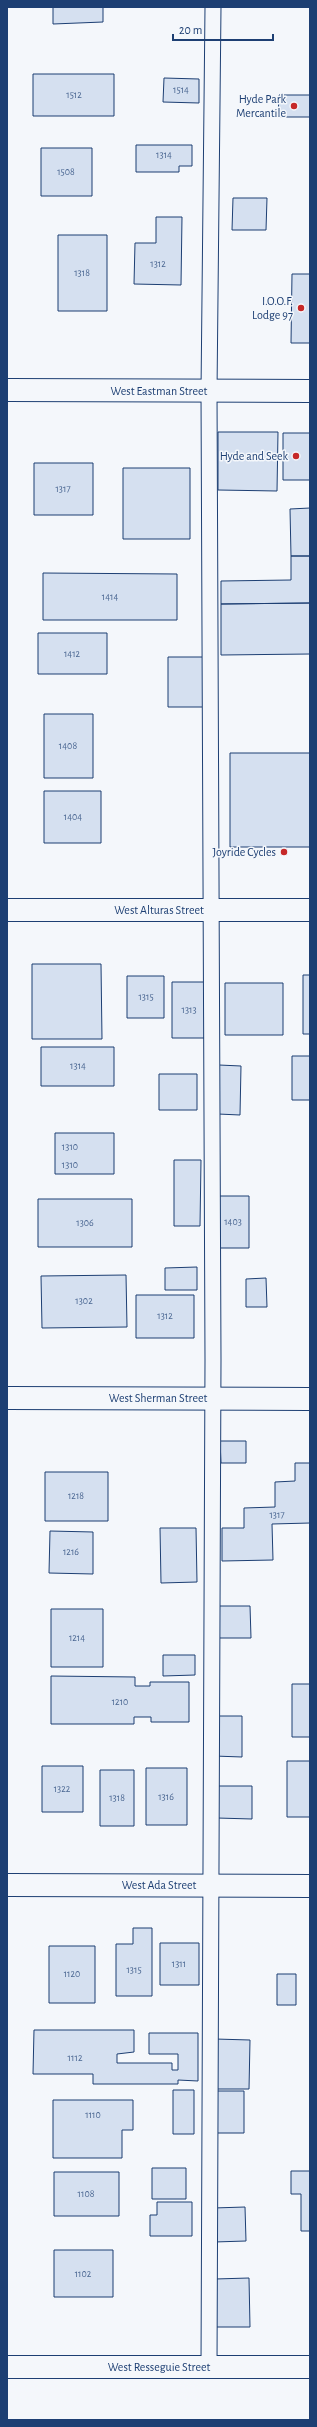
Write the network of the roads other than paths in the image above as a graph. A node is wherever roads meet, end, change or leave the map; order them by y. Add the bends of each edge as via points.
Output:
1 (213, 7) edge
2 (7, 390) edge
3 (310, 391) edge
4 (209, 392) junction
5 (7, 910) edge
6 (211, 910) junction
7 (310, 910) edge
8 (7, 1398) edge
9 (213, 1398) junction
10 (310, 1399) edge
11 (7, 1885) edge
12 (209, 1886) junction
13 (310, 1886) edge
14 (7, 2367) edge
15 (209, 2367) junction
16 (310, 2367) edge

1 - 4 lane
2 - 4 street, West Eastman Street
3 - 4 street, West Eastman Street
4 - 6 lane
5 - 6 street, West Alturas Street
6 - 7 street, West Alturas Street
6 - 9 lane
8 - 9 street, West Sherman Street
9 - 10 street, West Sherman Street
9 - 12 lane
11 - 12 street, West Ada Street
12 - 13 street, West Ada Street
12 - 15 lane
14 - 15 street, West Resseguie Street
15 - 16 street, West Resseguie Street

